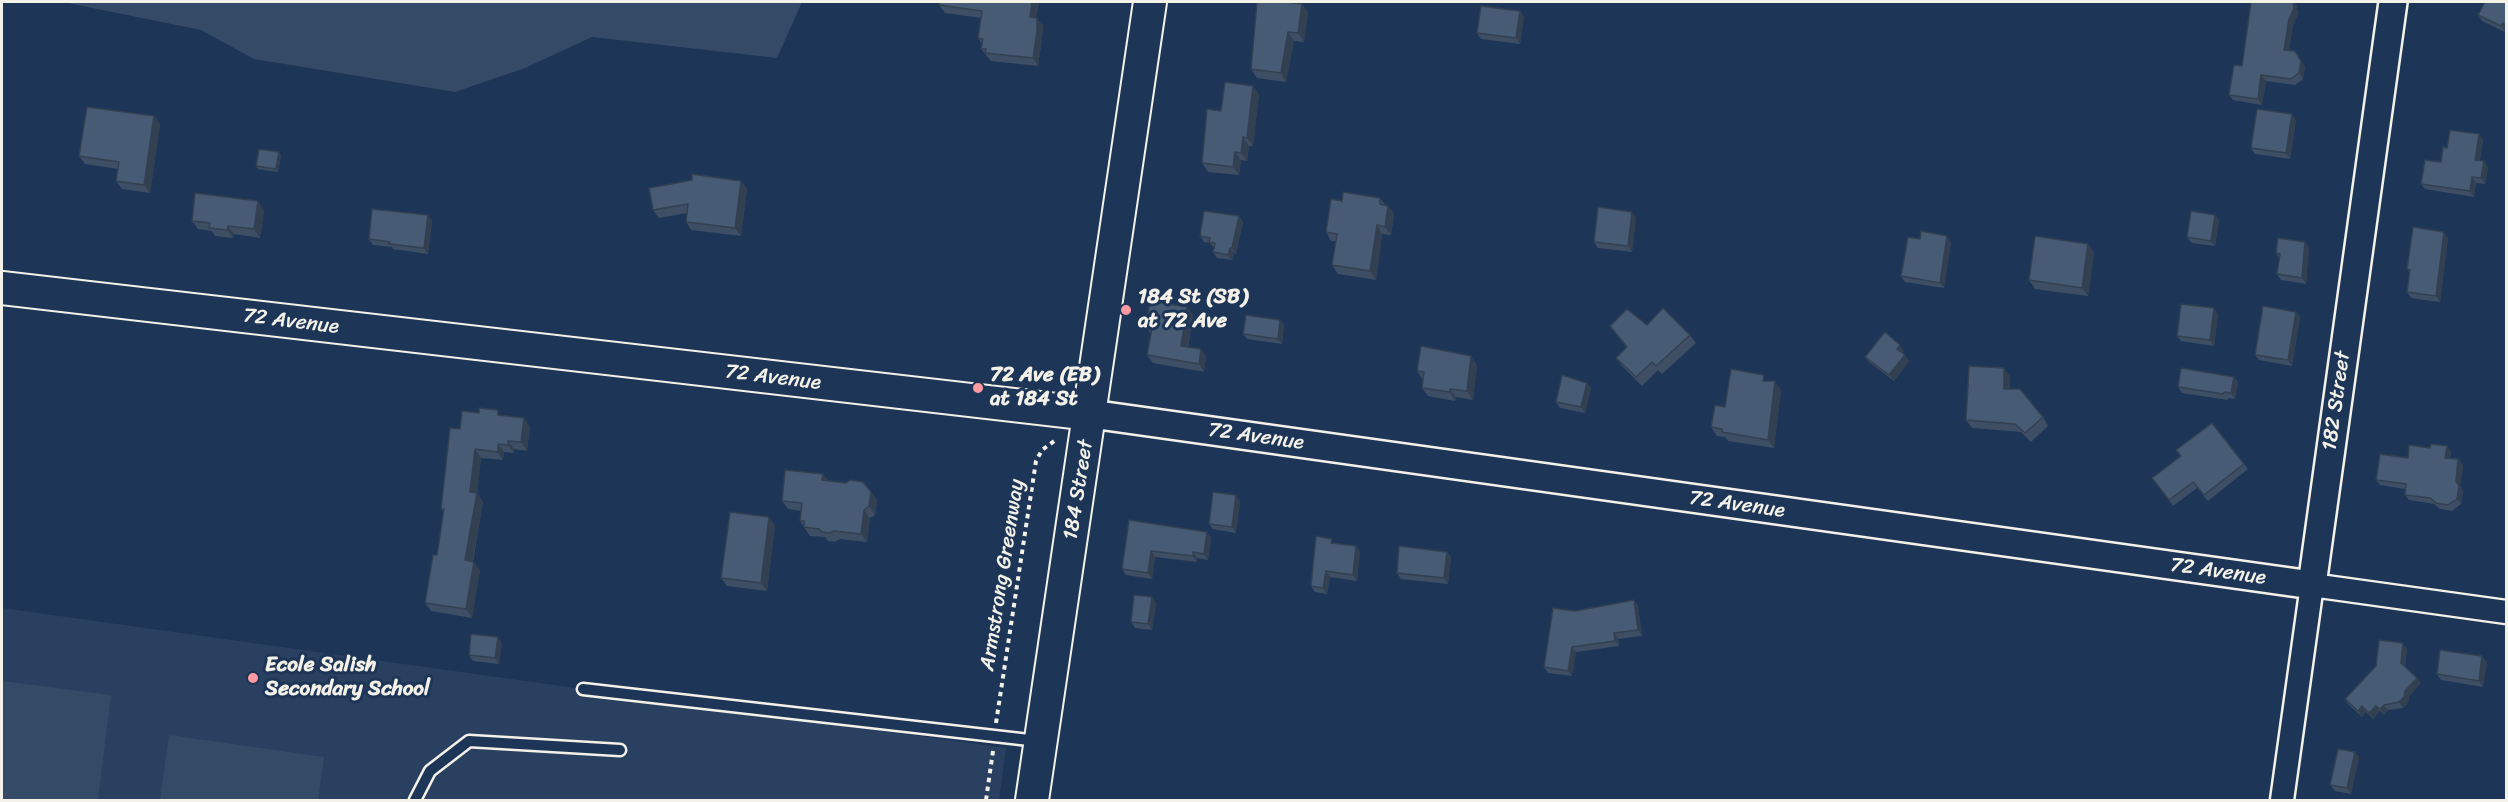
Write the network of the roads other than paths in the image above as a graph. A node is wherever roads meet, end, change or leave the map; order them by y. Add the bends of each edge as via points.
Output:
1 (1150, 2) edge
2 (2393, 2) edge
3 (2, 288) edge
4 (1090, 414) junction
5 (2312, 585) junction
6 (2506, 612) edge
7 (583, 689) dead end
8 (1041, 742) junction
9 (620, 750) dead end
10 (415, 801) edge
11 (1032, 801) edge
12 (2282, 801) edge

1 - 4 main road, 184 Street
2 - 5 street, 182 Street
3 - 4 main road, 72 Avenue
4 - 5 street, 72 Avenue
4 - 8 main road, 184 Street
5 - 6 street, 72 Avenue
5 - 12 street, 182 Street
7 - 8 lane
8 - 11 main road, 184 Street
9 - 10 lane via 469,741 430,771

